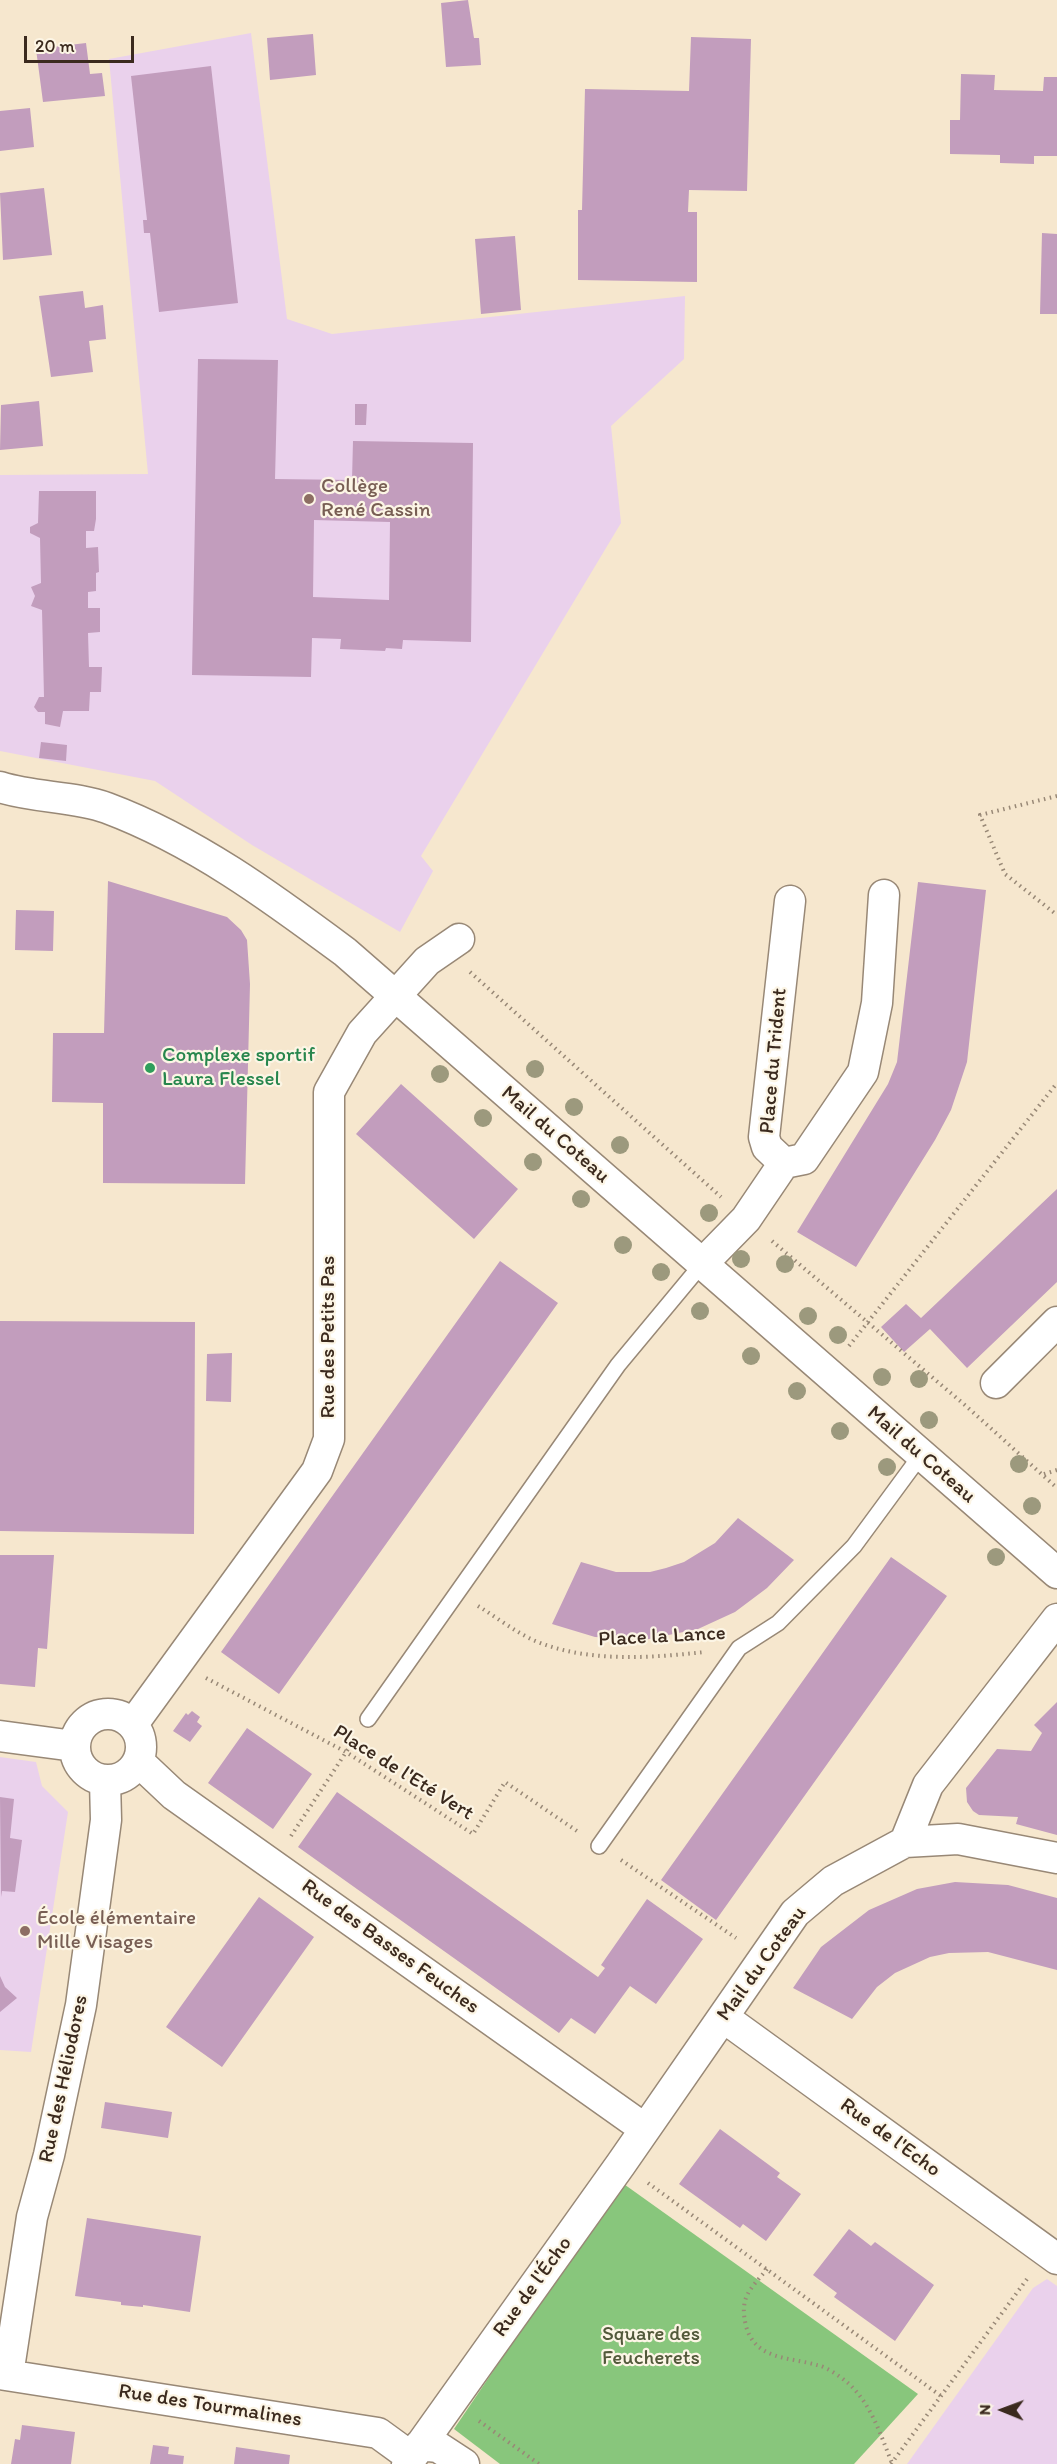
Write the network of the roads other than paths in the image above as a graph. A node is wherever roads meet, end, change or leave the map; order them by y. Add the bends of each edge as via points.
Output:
1 (0, 787) edge
2 (884, 895) dead end
3 (790, 901) dead end
4 (459, 939) dead end
5 (395, 996) junction
6 (784, 1163) junction
7 (702, 1264) junction
8 (1057, 1322) edge
9 (996, 1383) dead end
10 (921, 1455) junction
11 (1057, 1573) edge
12 (1057, 1619) edge
13 (368, 1719) road end
14 (133, 1724) junction
15 (0, 1736) edge
16 (74, 1746) junction
17 (139, 1761) junction
18 (105, 1781) junction
19 (905, 1842) junction
20 (599, 1846) road end
21 (1057, 1858) edge
22 (723, 2017) junction
23 (645, 2129) junction
24 (1052, 2255) edge
25 (4, 2374) edge
26 (413, 2456) edge
27 (464, 2464) edge

1 - 5 street, Mail du Coteau via 105,807 174,839 259,889 345,952
2 - 6 street, Place du Trident via 877,1004 863,1072 804,1159
3 - 6 street, Place du Trident via 764,1137 767,1147
4 - 5 street, Rue des Petits Pas via 426,961
5 - 7 street, Mail du Coteau
5 - 14 street, Rue des Petits Pas via 362,1034 329,1092 329,1439 317,1471
6 - 7 street via 746,1219
7 - 10 street, Mail du Coteau
7 - 13 lane via 618,1365
8 - 9 street
10 - 11 street, Mail du Coteau
10 - 20 lane via 854,1546 778,1623 739,1648
12 - 19 street via 928,1785
14 - 16 street via 107,1713 90,1717 78,1730
14 - 17 street via 141,1736
15 - 16 street
16 - 18 street via 82,1770
17 - 18 street via 131,1773
17 - 23 street, Rue des Basses Feuches via 174,1795
18 - 25 street, Rue des Héliodores via 106,1820 81,2005 32,2217
19 - 21 street, Mail du Coteau via 958,1839
19 - 22 street, Mail du Coteau via 833,1881 795,1912
22 - 23 street, Mail du Coteau
22 - 24 street, Rue de l'Echo
23 - 26 street, Rue de l'Écho
25 - 26 street, Rue des Tourmalines via 378,2433
26 - 27 street, Rue des Tourmalines via 438,2447

